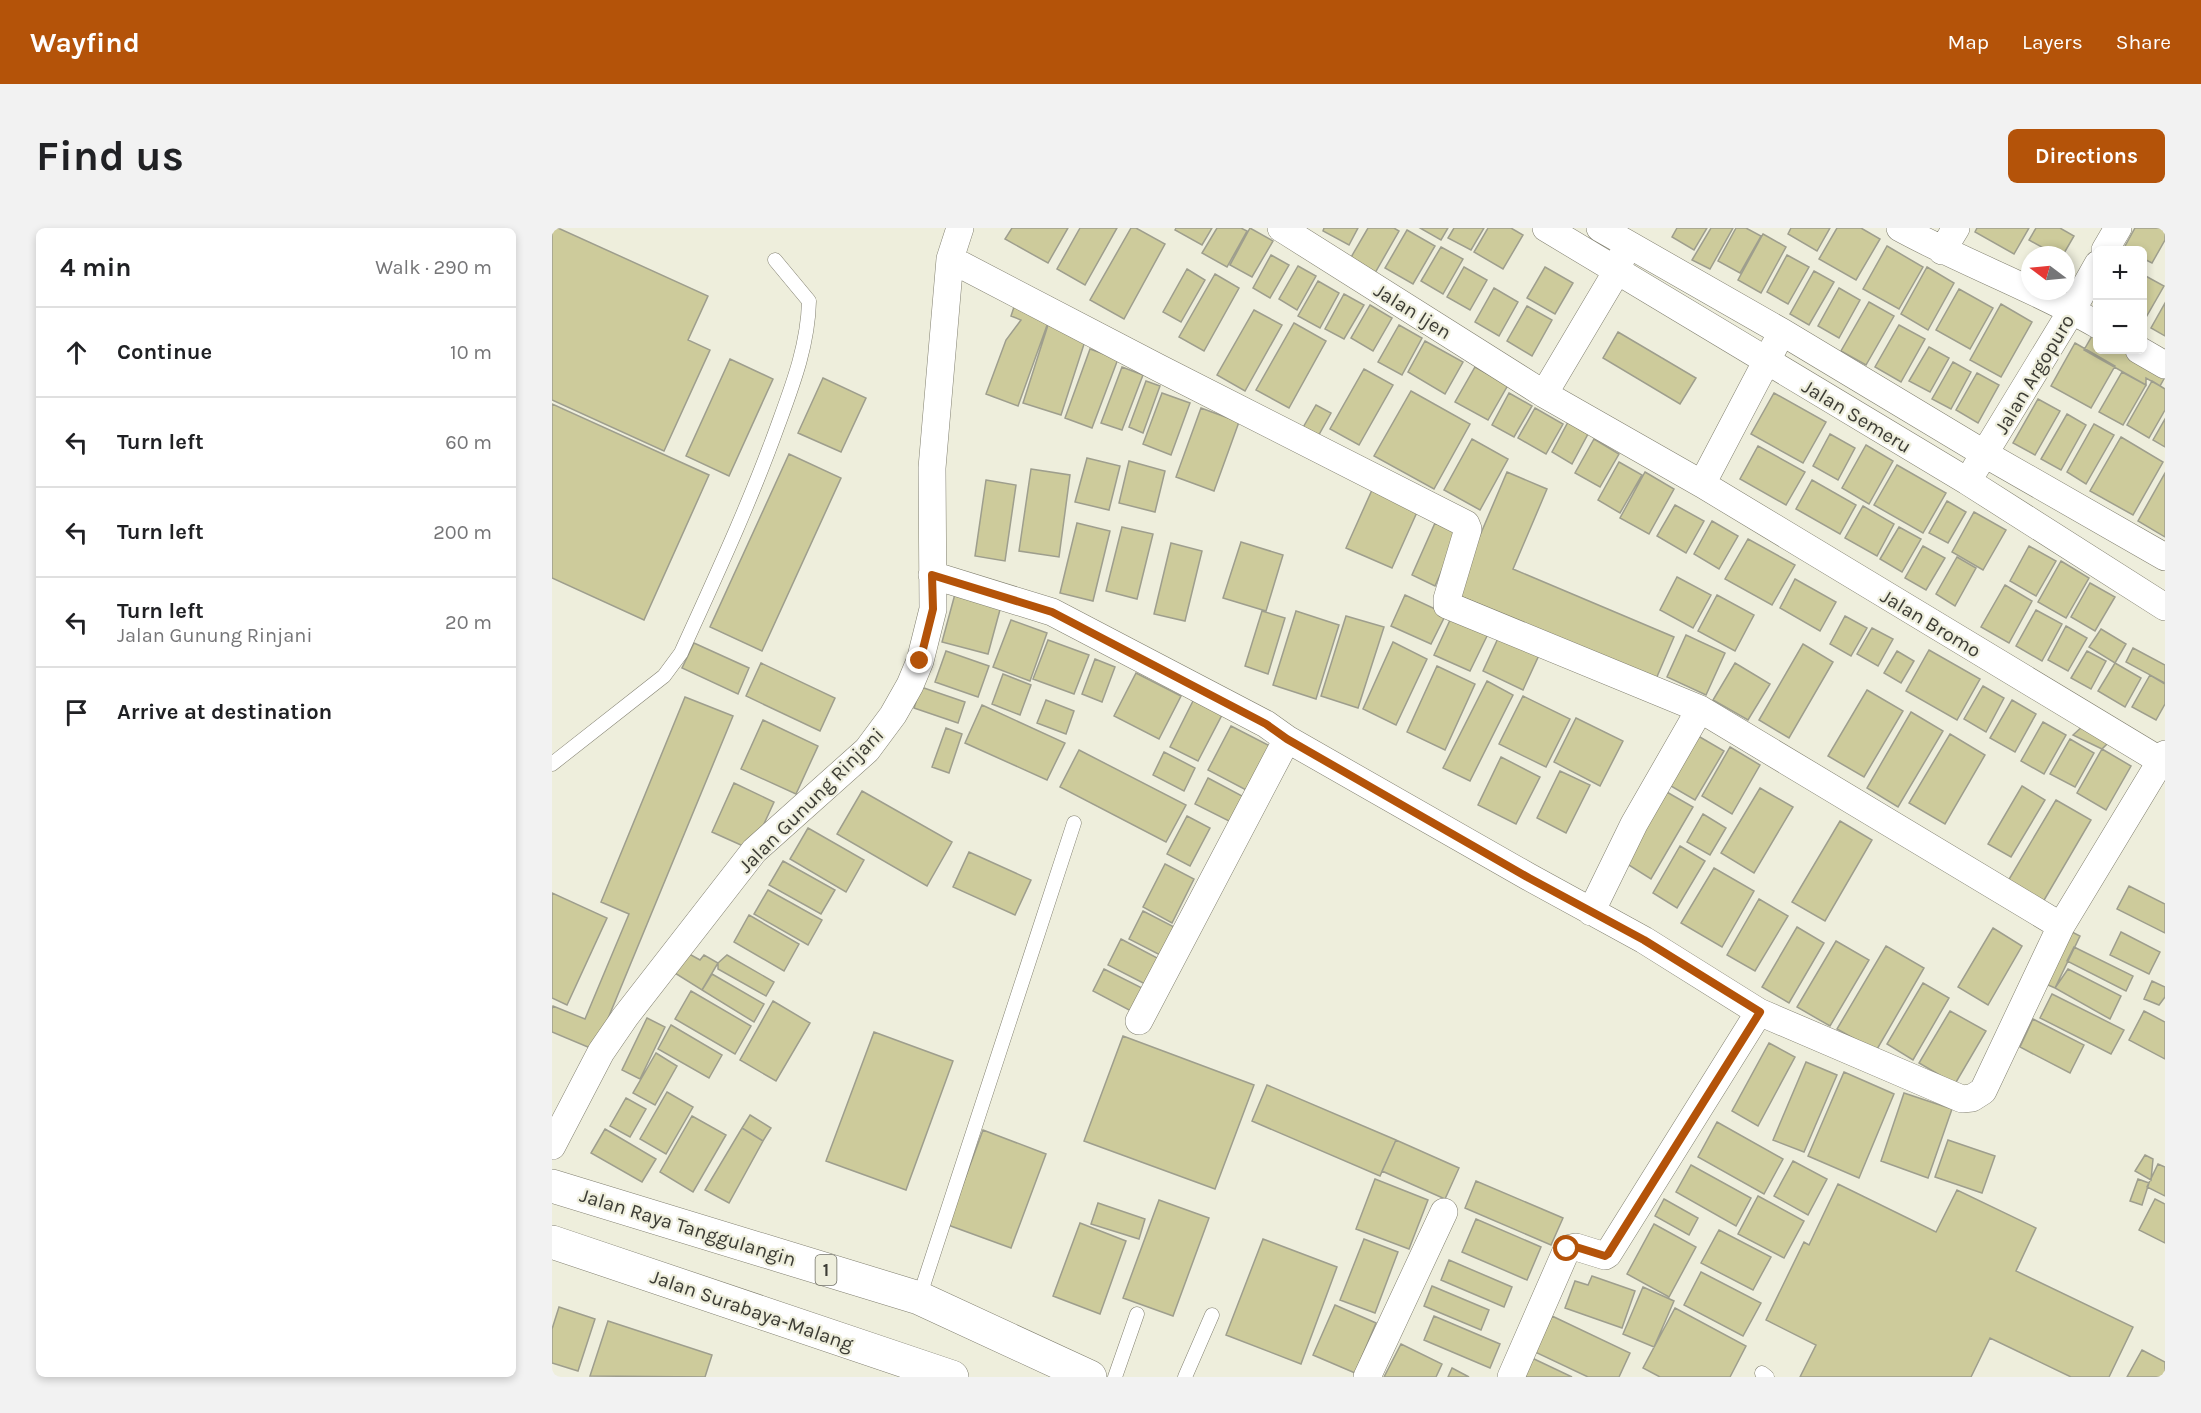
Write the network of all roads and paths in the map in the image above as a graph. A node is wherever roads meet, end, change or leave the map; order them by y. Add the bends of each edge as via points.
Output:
1 (960, 228) edge
2 (1281, 228) edge
3 (1546, 228) edge
4 (1599, 228) edge
5 (1900, 228) edge
6 (1956, 228) edge
7 (2118, 228) edge
8 (1631, 236) edge
9 (2107, 246) edge
10 (1942, 251) junction
11 (950, 259) junction
12 (775, 260) dead end
13 (1617, 271) junction
14 (2093, 271) edge
15 (2072, 310) junction
16 (2093, 323) edge
17 (1782, 332) junction
18 (2146, 354) edge
19 (1766, 361) junction
20 (2165, 365) edge
21 (1544, 394) junction
22 (1985, 454) junction
23 (1967, 481) junction
24 (1702, 484) junction
25 (2165, 557) edge
26 (932, 575) junction
27 (2165, 607) edge
28 (1700, 709) junction
29 (1287, 739) junction
30 (2163, 758) edge
31 (552, 764) edge
32 (1074, 823) dead end
33 (1591, 912) junction
34 (2061, 926) junction
35 (1760, 1012) junction
36 (1139, 1021) dead end
37 (552, 1146) edge
38 (552, 1186) edge
39 (1444, 1212) dead end
40 (552, 1242) edge
41 (919, 1298) junction
42 (1137, 1314) dead end
43 (1212, 1315) dead end
44 (952, 1377) edge
45 (1090, 1377) edge
46 (1115, 1377) edge
47 (1185, 1377) edge
48 (1367, 1377) edge
49 (1511, 1377) edge

1 - 11 street, Jalan Gunung Rinjani
2 - 21 street, Jalan Ijen
3 - 13 street, Jalan Semeru
4 - 8 street, Jalan Semeru
5 - 10 street
6 - 10 street
7 - 9 street
8 - 13 street
8 - 17 street, Jalan Semeru
10 - 15 street
11 - 26 street, Jalan Gunung Rinjani via 932,468
11 - 28 street via 1466,524 1468,529 1447,605
12 - 31 lane via 809,301 809,327 800,366 759,477 681,653 664,676
13 - 19 street, Jalan Semeru
13 - 21 street
14 - 15 street, Jalan Argopuro
15 - 16 street
15 - 22 street, Jalan Argopuro
17 - 19 street
17 - 22 street, Jalan Semeru
18 - 20 street
19 - 23 street, Jalan Semeru
19 - 24 street
21 - 24 street, Jalan Ijen
22 - 23 street, Jalan Argopuro
22 - 25 street, Jalan Semeru
23 - 27 street, Jalan Semeru
24 - 30 street, Jalan Bromo
26 - 29 street via 1052,612 1266,724
26 - 37 street, Jalan Gunung Rinjani via 933,609 920,661 893,716 867,750 754,851 601,1052
28 - 33 street via 1634,824
28 - 34 street
29 - 33 street
29 - 36 street
30 - 34 street
32 - 41 lane
33 - 35 street
34 - 35 street via 1983,1091 1972,1098 1962,1099
35 - 49 street via 1608,1254 1576,1247 1567,1249
38 - 41 highway, Jalan Raya Tanggulangin / 1
39 - 48 street
40 - 44 highway, Jalan Surabaya-Malang
41 - 45 highway, Jalan Raya Tanggulangin / 1
42 - 46 lane
43 - 47 lane

